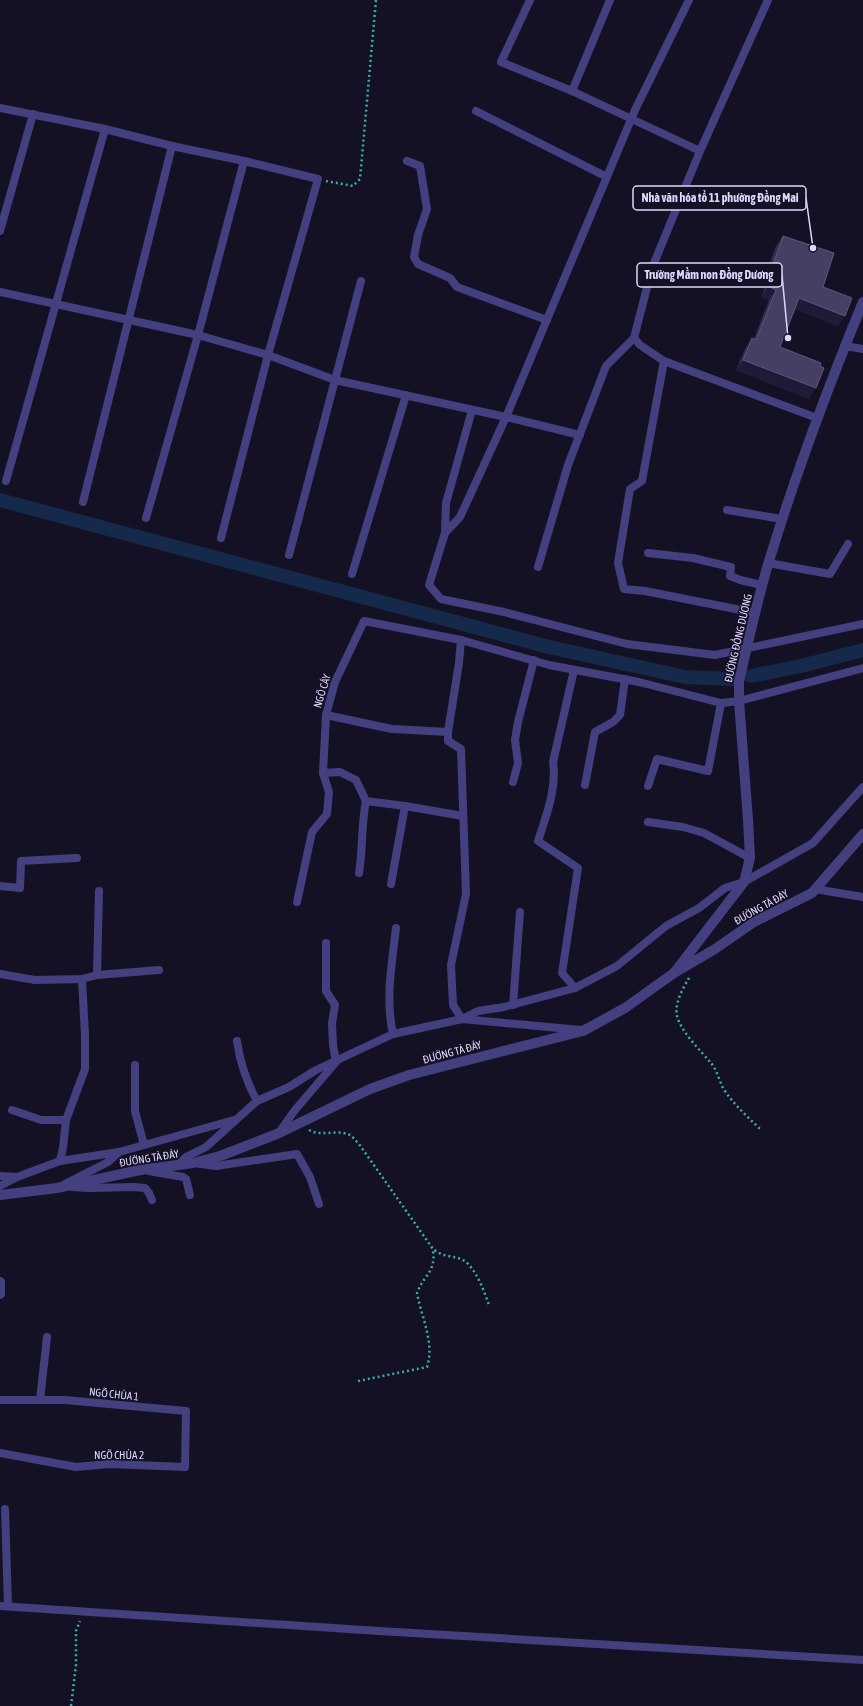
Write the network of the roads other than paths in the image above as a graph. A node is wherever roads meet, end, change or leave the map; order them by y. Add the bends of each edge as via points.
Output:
1 (530, 0) edge
2 (610, 0) edge
3 (689, 0) edge
4 (768, 0) edge
5 (572, 91) junction
6 (0, 108) edge
7 (476, 111) dead end
8 (33, 114) junction
9 (632, 119) junction
10 (105, 130) junction
11 (172, 146) junction
12 (700, 151) junction
13 (244, 161) junction
14 (407, 161) dead end
15 (607, 177) junction
16 (0, 231) edge
17 (361, 281) dead end
18 (0, 292) edge
19 (863, 302) edge
20 (56, 304) junction
21 (128, 320) junction
22 (547, 320) junction
23 (198, 335) junction
24 (634, 338) junction
25 (845, 346) junction
26 (863, 349) edge
27 (268, 355) junction
28 (664, 361) junction
29 (335, 380) junction
30 (406, 395) junction
31 (472, 410) junction
32 (506, 417) junction
33 (817, 418) junction
34 (580, 435) junction
35 (6, 481) dead end
36 (83, 502) dead end
37 (727, 510) dead end
38 (146, 518) dead end
39 (782, 519) junction
40 (445, 533) junction
41 (221, 538) dead end
42 (848, 544) dead end
43 (648, 553) dead end
44 (289, 555) dead end
45 (768, 563) junction
46 (538, 567) dead end
47 (352, 574) dead end
48 (762, 585) junction
49 (756, 612) junction
50 (863, 624) edge
51 (461, 640) junction
52 (747, 648) junction
53 (534, 660) junction
54 (863, 668) edge
55 (574, 670) junction
56 (625, 680) junction
57 (739, 701) junction
58 (721, 703) junction
59 (326, 715) junction
60 (448, 732) junction
61 (322, 774) junction
62 (513, 782) dead end
63 (585, 785) dead end
64 (648, 786) dead end
65 (863, 787) edge
66 (366, 801) junction
67 (405, 806) junction
68 (463, 816) junction
69 (648, 822) dead end
70 (863, 834) edge
71 (77, 858) dead end
72 (750, 858) junction
73 (359, 873) dead end
74 (744, 882) junction
75 (391, 884) dead end
76 (0, 886) edge
77 (815, 889) junction
78 (99, 891) dead end
79 (863, 897) edge
80 (297, 902) dead end
81 (520, 912) dead end
82 (396, 928) dead end
83 (326, 943) dead end
84 (159, 970) dead end
85 (674, 972) junction
86 (0, 974) edge
87 (97, 975) junction
88 (82, 979) junction
89 (575, 988) junction
90 (514, 1005) junction
91 (462, 1018) junction
92 (583, 1031) junction
93 (392, 1034) junction
94 (237, 1041) dead end
95 (336, 1062) junction
96 (135, 1065) dead end
97 (257, 1101) junction
98 (12, 1110) dead end
99 (66, 1120) junction
100 (235, 1120) junction
101 (278, 1134) junction
102 (144, 1145) junction
103 (119, 1152) junction
104 (60, 1161) junction
105 (193, 1163) junction
106 (178, 1165) junction
107 (140, 1170) junction
108 (0, 1176) edge
109 (17, 1177) junction
110 (0, 1186) edge
111 (61, 1187) junction
112 (0, 1195) edge
113 (190, 1195) dead end
114 (152, 1200) dead end
115 (319, 1204) dead end
116 (0, 1282) edge
117 (0, 1294) edge
118 (47, 1337) dead end
119 (0, 1400) edge
120 (40, 1400) junction
121 (186, 1411) joint
122 (0, 1453) edge
123 (5, 1509) dead end
124 (4, 1606) edge
125 (863, 1660) edge

1 - 5 lane via 501,62
2 - 5 lane
3 - 9 lane
4 - 12 lane
5 - 9 lane
6 - 8 lane
7 - 15 lane
8 - 10 lane
8 - 16 lane
9 - 12 lane
9 - 15 lane
10 - 11 lane
10 - 20 lane
11 - 13 lane
11 - 21 lane
12 - 24 lane via 652,268
13 - 23 lane
13 - 27 lane via 318,179
14 - 22 lane via 420,166 427,209 414,257 418,264 450,278 458,287
15 - 22 lane
17 - 29 lane
18 - 20 lane
19 - 25 street, ĐƯỜNG ĐỒNG DƯƠNG
20 - 21 lane
20 - 35 lane
21 - 23 lane
21 - 36 lane
22 - 32 lane
23 - 27 lane
23 - 38 lane
24 - 28 lane
24 - 34 lane via 606,366
25 - 26 lane
25 - 33 street, ĐƯỜNG ĐỒNG DƯƠNG
27 - 29 lane
27 - 41 lane
28 - 33 lane
28 - 49 lane via 642,481 630,489 618,564 624,589
29 - 30 lane
29 - 44 lane
30 - 31 lane
30 - 47 lane
31 - 32 lane
31 - 40 lane via 446,503
32 - 34 lane
32 - 40 lane via 460,517
33 - 39 street, ĐƯỜNG ĐỒNG DƯƠNG
34 - 46 lane via 568,465
37 - 39 lane
39 - 45 street, ĐƯỜNG ĐỒNG DƯƠNG
40 - 52 lane via 429,585 440,599 504,612 627,644 715,655
42 - 45 lane via 830,574
43 - 48 lane via 693,558 731,567 730,576
45 - 48 street, ĐƯỜNG ĐỒNG DƯƠNG
48 - 49 street, ĐƯỜNG ĐỒNG DƯƠNG
49 - 52 street, ĐƯỜNG ĐỒNG DƯƠNG
50 - 52 lane
51 - 53 lane
51 - 59 lane, NGÕ CÂY via 364,621 335,682
51 - 60 lane
52 - 57 street, ĐƯỜNG ĐỒNG DƯƠNG via 739,682
53 - 55 lane
53 - 62 lane via 518,722 515,740 518,763
54 - 57 lane
55 - 56 lane
55 - 89 lane via 553,762 555,775 548,812 538,842 578,868 562,973
56 - 58 lane
56 - 63 lane via 620,715 595,732
57 - 58 lane
57 - 72 street, ĐƯỜNG ĐỒNG DƯƠNG
58 - 64 lane via 708,771 657,758
59 - 60 lane via 392,729
59 - 61 lane, NGÕ CÂY
60 - 68 lane via 448,741 461,749
61 - 66 lane via 340,772 356,780
61 - 80 lane via 329,792 327,814 312,832
65 - 74 lane via 814,843
66 - 67 lane
66 - 73 lane via 362,819
67 - 68 lane
67 - 75 lane
68 - 91 lane via 466,894 451,965 453,1005
69 - 72 lane via 683,827 704,834
70 - 77 street, ĐƯỜNG TÀ ĐÁY
71 - 76 lane via 21,861 20,888
72 - 74 street, ĐƯỜNG ĐỒNG DƯƠNG
74 - 85 street, ĐƯỜNG ĐỒNG DƯƠNG
74 - 89 lane via 725,888 699,908 666,926 617,966
77 - 79 lane
77 - 85 street, ĐƯỜNG TÀ ĐÁY via 812,893 754,922 715,949
78 - 87 lane
81 - 90 lane
82 - 93 lane via 389,987 388,1015
83 - 95 lane via 326,991 334,1005 332,1023
84 - 87 lane
85 - 92 street, ĐƯỜNG TÀ ĐÁY via 625,1008
86 - 88 lane via 35,980
87 - 88 lane
88 - 99 lane via 85,1069
89 - 90 lane
90 - 91 lane via 478,1011
91 - 92 lane
91 - 93 lane
92 - 101 street, ĐƯỜNG TÀ ĐÁY via 409,1075 370,1089
93 - 95 lane
94 - 97 lane via 241,1066
95 - 97 lane
95 - 101 lane
96 - 102 lane via 135,1111
97 - 100 lane
98 - 99 lane via 41,1120
99 - 104 lane via 64,1148
100 - 102 lane
100 - 106 lane via 206,1147 186,1157
101 - 105 street, ĐƯỜNG TÀ ĐÁY via 220,1156
102 - 103 lane
103 - 104 lane
103 - 111 lane via 108,1162
104 - 109 lane
105 - 106 street, ĐƯỜNG TÀ ĐÁY
105 - 115 lane via 216,1166 297,1154 310,1177
106 - 107 street, ĐƯỜNG TÀ ĐÁY
107 - 111 street, ĐƯỜNG TÀ ĐÁY
107 - 113 lane via 183,1177 186,1179
108 - 109 lane
109 - 110 lane
111 - 112 street, ĐƯỜNG TÀ ĐÁY
111 - 114 lane via 145,1188
116 - 117 street
118 - 120 lane
119 - 120 lane, NGÕ CHÙA 1
120 - 121 lane, NGÕ CHÙA 1
121 - 122 lane, NGÕ CHÙA 2 via 185,1467 110,1464 76,1467
123 - 124 lane
124 - 125 lane

